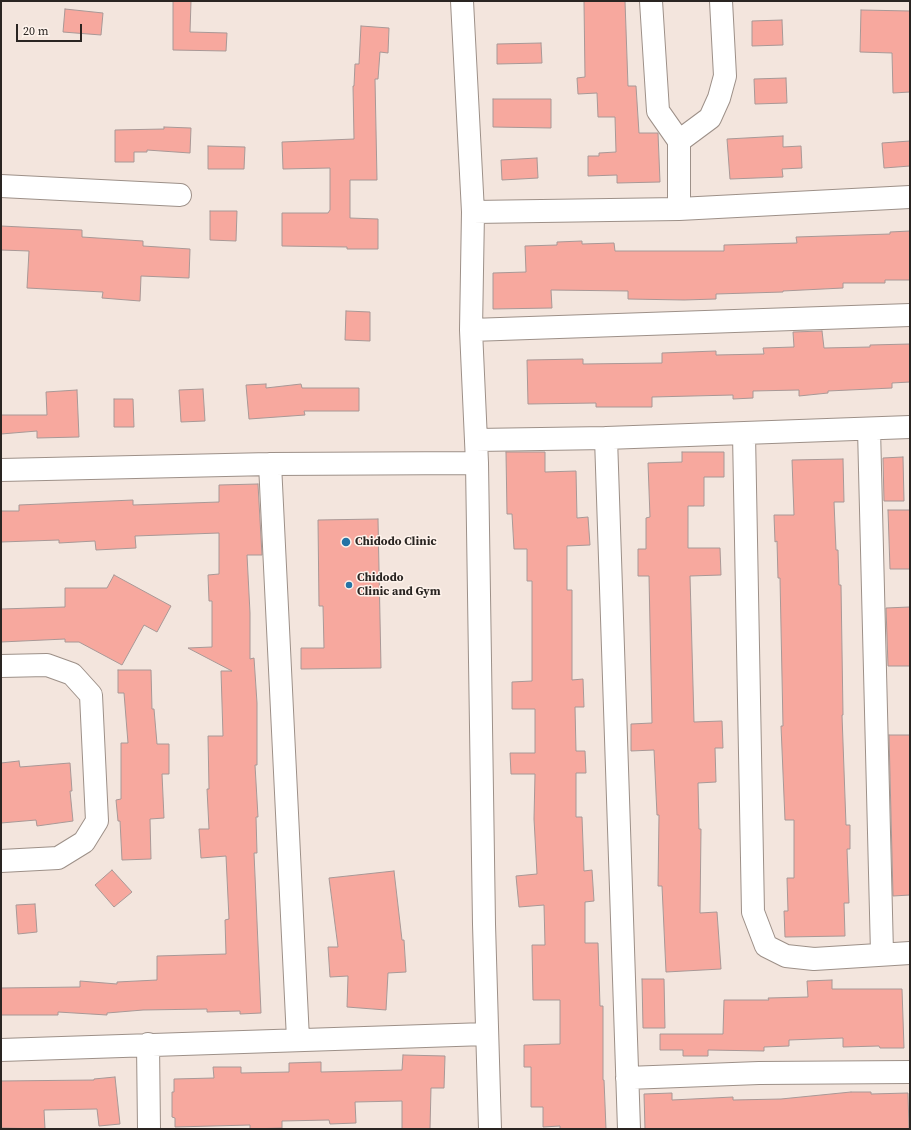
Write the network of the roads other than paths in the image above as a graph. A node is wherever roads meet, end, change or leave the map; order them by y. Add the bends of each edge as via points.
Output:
1 (462, 1) edge
2 (651, 1) edge
3 (721, 1) edge
4 (679, 141) junction
5 (1, 186) edge
6 (180, 195) dead end
7 (910, 197) edge
8 (679, 209) junction
9 (473, 212) junction
10 (910, 315) edge
11 (471, 330) junction
12 (910, 427) edge
13 (869, 429) junction
14 (744, 434) junction
15 (606, 438) junction
16 (476, 440) junction
17 (477, 463) junction
18 (270, 464) junction
19 (1, 470) edge
20 (1, 666) edge
21 (1, 861) edge
22 (882, 953) junction
23 (910, 953) edge
24 (486, 1034) junction
25 (298, 1039) junction
26 (148, 1044) junction
27 (1, 1050) edge
28 (910, 1072) edge
29 (627, 1078) junction
30 (150, 1129) edge
31 (490, 1129) edge
32 (629, 1129) edge

1 - 9 street
2 - 4 street via 658,111
3 - 4 street via 724,76 719,98 710,118
4 - 8 street
5 - 6 street
7 - 8 street
8 - 9 street
9 - 11 street
10 - 11 street
11 - 16 street
12 - 13 street
13 - 14 street
13 - 22 street
14 - 15 street
14 - 22 street via 753,912 766,946 786,956 814,959
15 - 16 street
15 - 29 street
16 - 17 street
17 - 18 street
17 - 24 street
18 - 19 street
18 - 25 street
20 - 21 street via 47,665 72,674 91,695 97,821 84,842 58,858
22 - 23 street
24 - 25 street
24 - 31 street
25 - 26 street
26 - 27 street
26 - 30 street
28 - 29 street via 759,1073
29 - 32 street

